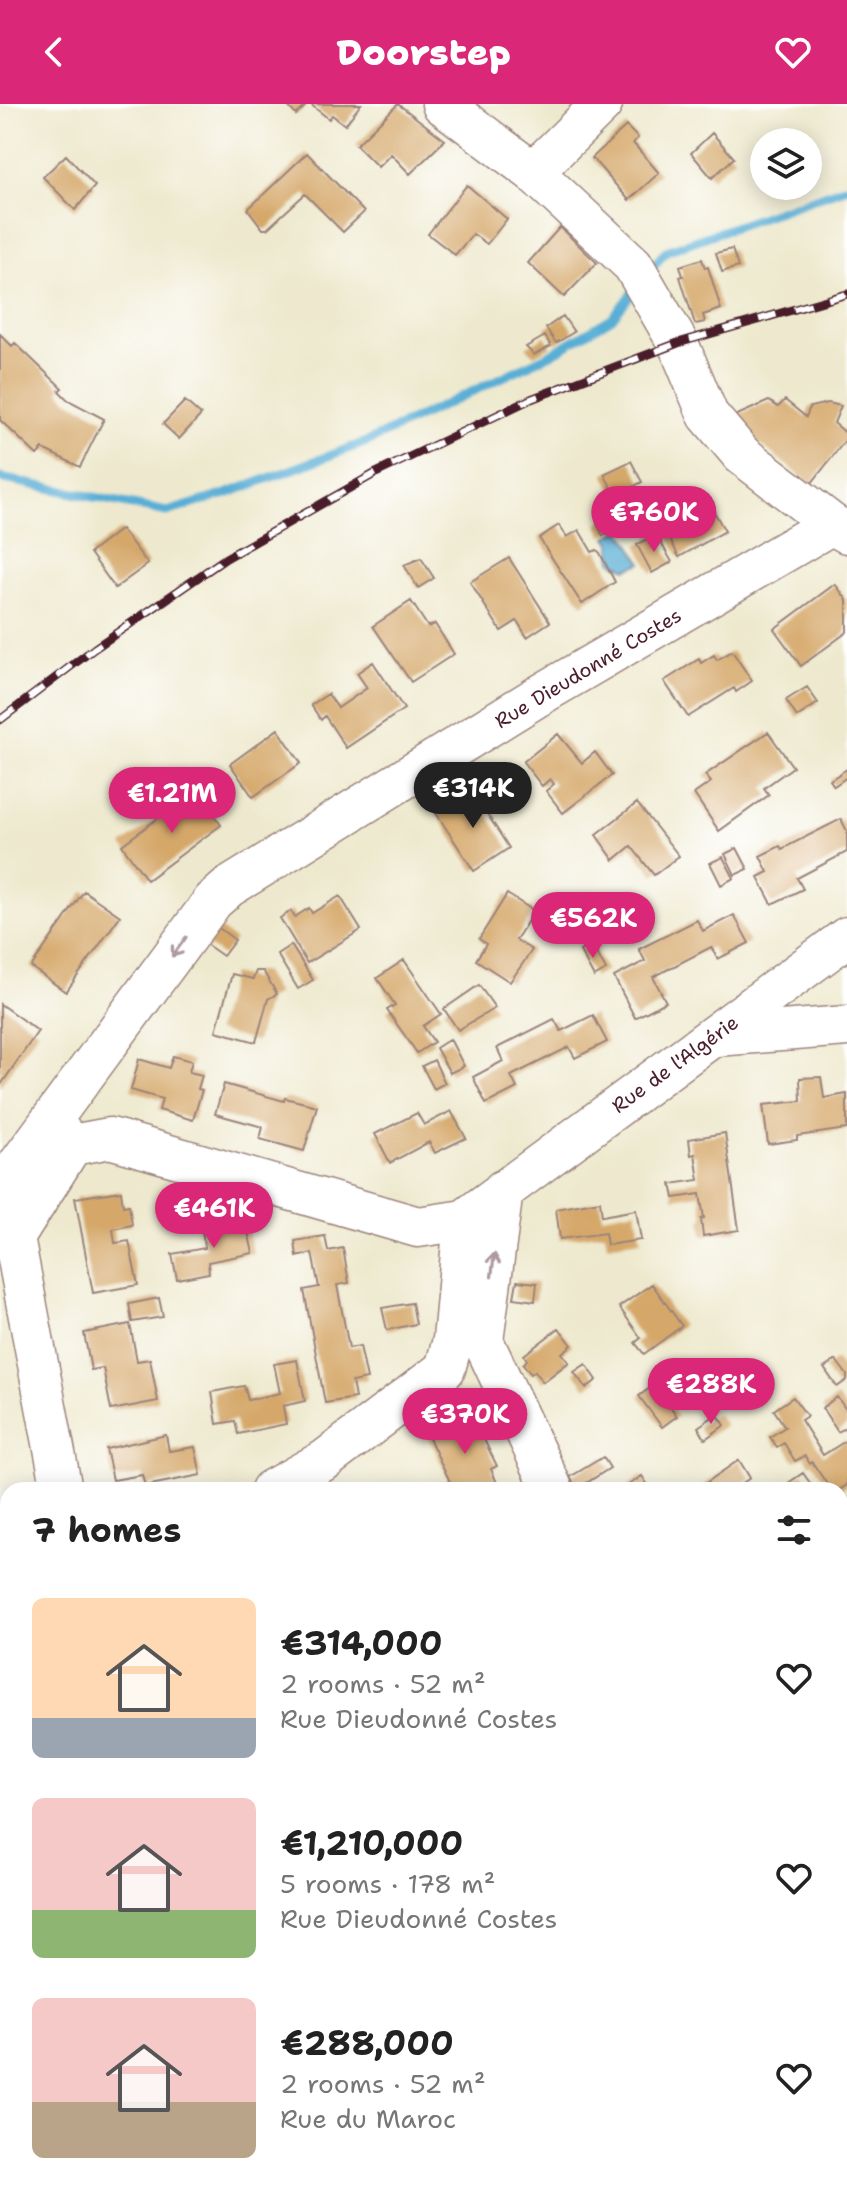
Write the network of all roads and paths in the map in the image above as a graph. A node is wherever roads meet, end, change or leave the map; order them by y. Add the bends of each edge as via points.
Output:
1 (442, 104) edge
2 (602, 104) edge
3 (533, 172) junction
4 (840, 528) edge
5 (847, 937) edge
6 (847, 1026) edge
7 (715, 1036) junction
8 (61, 1133) junction
9 (503, 1190) junction
10 (464, 1220) junction
11 (468, 1340) junction
12 (60, 1482) edge
13 (291, 1482) edge
14 (548, 1482) edge

1 - 3 street
2 - 3 street
3 - 4 street via 633,265 678,343 708,415 742,455
4 -> 8 street, Rue Dieudonné Costes via 535,698 229,887 213,901
5 - 7 street, Rue de l'Algérie
6 - 7 street
7 - 9 street, Rue de l'Algérie
8 - 10 street via 110,1138 418,1227
8 - 12 street, Rue Dieudonné Costes via 10,1176 14,1238
9 - 10 street, Rue de l'Algérie
11 -> 9 street
10 - 11 street
11 - 13 street via 445,1369
11 - 14 street

